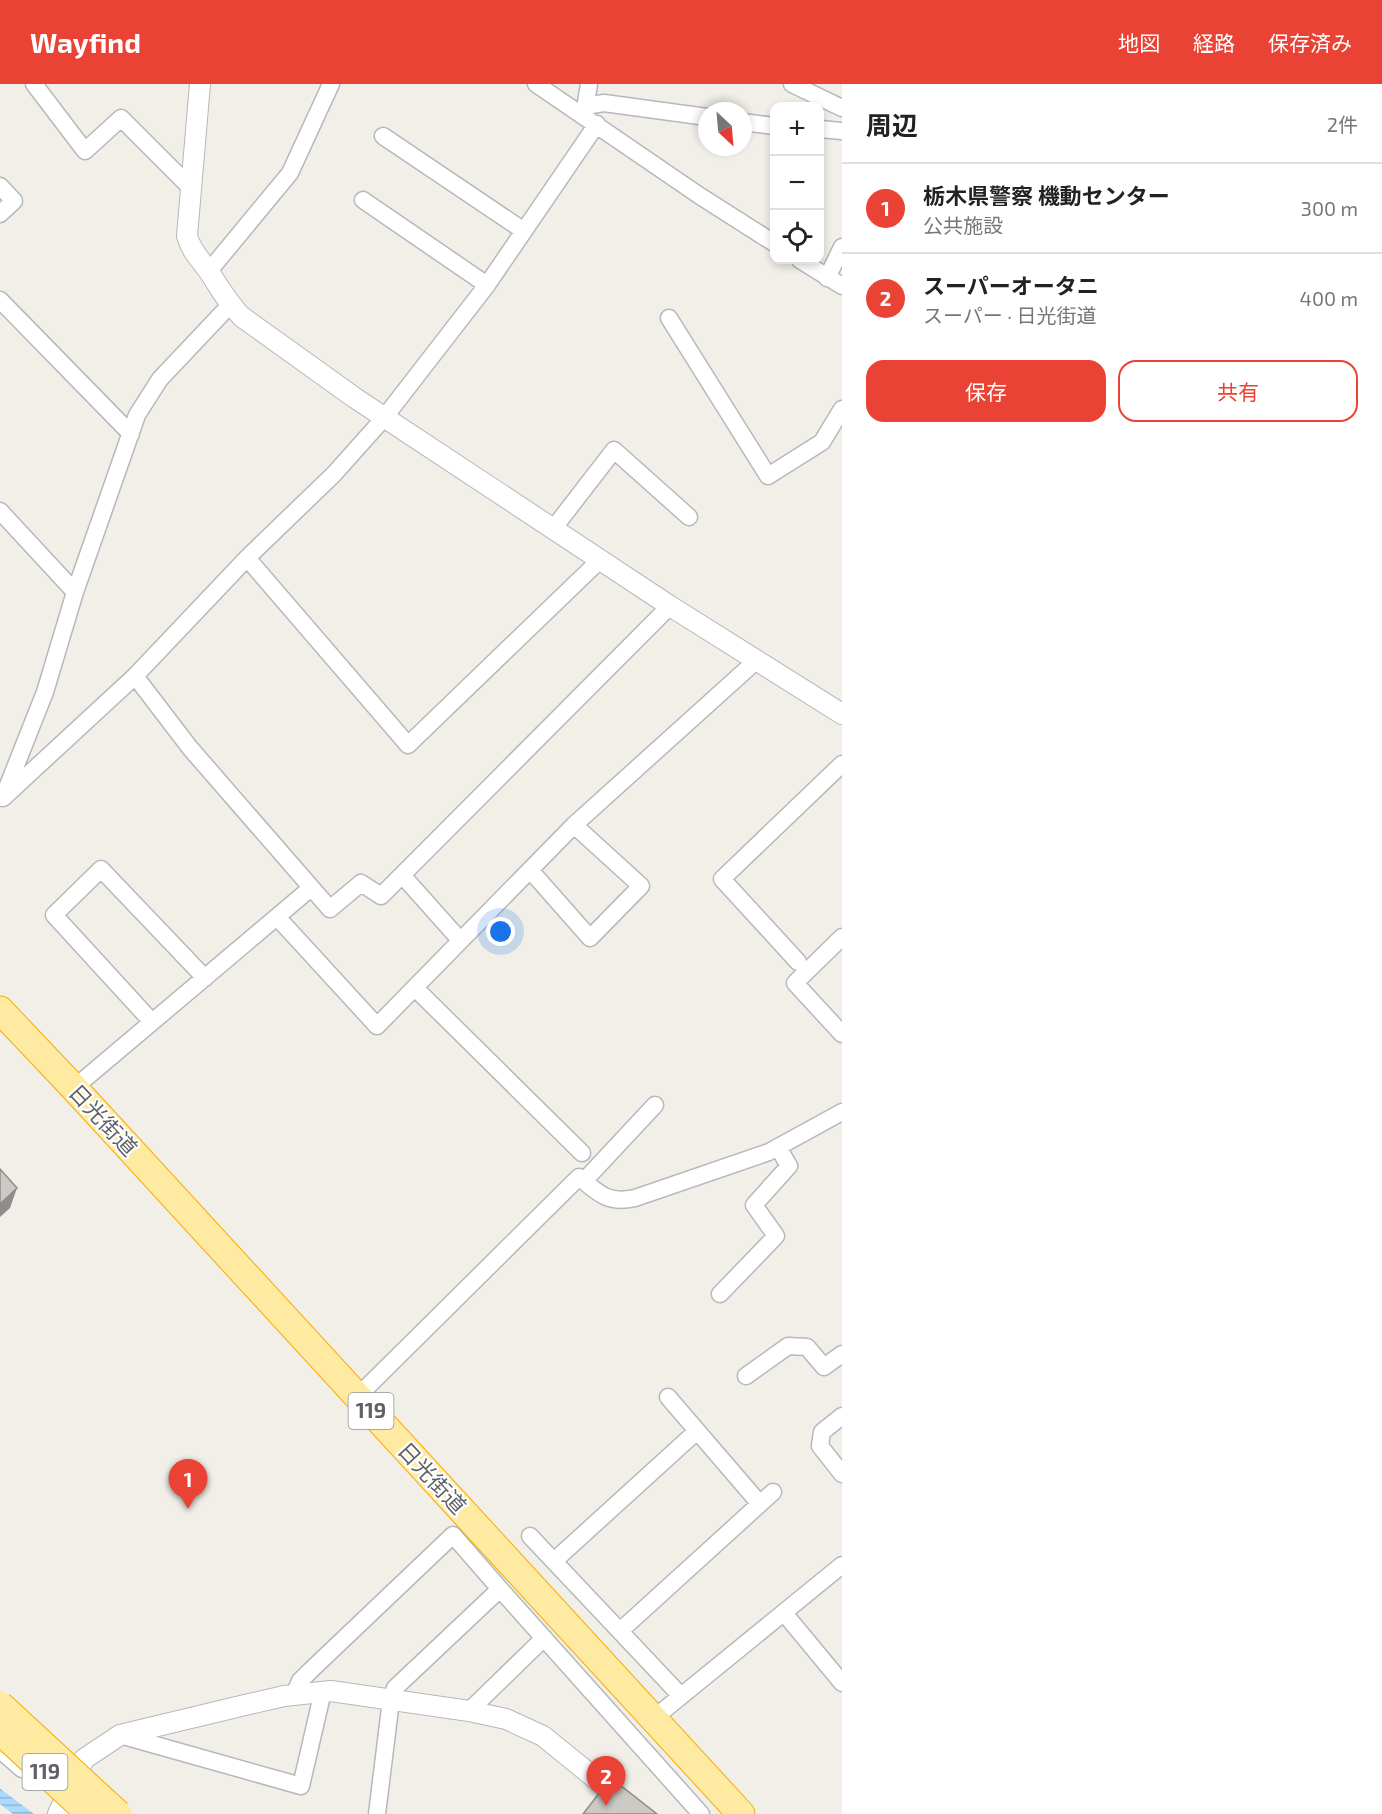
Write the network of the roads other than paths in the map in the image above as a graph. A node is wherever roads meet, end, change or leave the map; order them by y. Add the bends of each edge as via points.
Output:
1 (34, 84) edge
2 (200, 84) edge
3 (331, 84) edge
4 (536, 84) edge
5 (589, 84) edge
6 (792, 84) edge
7 (842, 108) edge
8 (588, 115) junction
9 (698, 116) edge
10 (752, 123) edge
11 (770, 125) edge
12 (824, 129) edge
13 (842, 130) edge
14 (383, 136) dead end
15 (0, 186) edge
16 (192, 189) junction
17 (363, 200) dead end
18 (0, 214) edge
19 (524, 231) junction
20 (770, 240) edge
21 (842, 248) edge
22 (806, 264) edge
23 (209, 271) junction
24 (835, 282) edge
25 (487, 285) junction
26 (0, 300) edge
27 (230, 305) junction
28 (669, 318) dead end
29 (842, 409) edge
30 (384, 417) junction
31 (130, 434) junction
32 (0, 511) edge
33 (688, 517) dead end
34 (553, 529) junction
35 (247, 558) junction
36 (600, 560) junction
37 (75, 592) junction
38 (670, 606) junction
39 (757, 660) junction
40 (135, 676) junction
41 (842, 714) edge
42 (842, 764) edge
43 (1, 800) edge
44 (574, 825) junction
45 (530, 870) junction
46 (402, 875) junction
47 (311, 888) junction
48 (278, 916) junction
49 (842, 937) edge
50 (460, 940) junction
51 (798, 962) dead end
52 (204, 978) junction
53 (415, 988) junction
54 (0, 1010) edge
55 (152, 1022) junction
56 (842, 1034) edge
57 (74, 1088) junction
58 (655, 1105) dead end
59 (842, 1112) edge
60 (778, 1147) junction
61 (582, 1153) dead end
62 (584, 1181) junction
63 (720, 1294) dead end
64 (842, 1354) edge
65 (746, 1376) dead end
66 (357, 1397) junction
67 (668, 1397) dead end
68 (842, 1416) edge
69 (697, 1431) junction
70 (842, 1474) edge
71 (773, 1492) dead end
72 (760, 1504) junction
73 (530, 1536) dead end
74 (554, 1561) junction
75 (842, 1565) edge
76 (500, 1589) junction
77 (784, 1613) junction
78 (620, 1631) junction
79 (544, 1638) junction
80 (840, 1678) edge
81 (323, 1691) junction
82 (294, 1695) junction
83 (681, 1696) junction
84 (0, 1697) edge
85 (391, 1700) junction
86 (0, 1705) edge
87 (469, 1711) junction
88 (653, 1719) junction
89 (0, 1731) edge
90 (120, 1735) junction
91 (0, 1749) edge
92 (80, 1767) junction
93 (62, 1811) edge
94 (90, 1814) edge
95 (118, 1814) edge
96 (127, 1814) edge
97 (377, 1814) edge
98 (639, 1814) edge
99 (701, 1814) edge
100 (741, 1814) edge

1 - 16 street via 86,151 121,118
2 - 16 street
3 - 23 street via 290,173
4 - 8 street
5 - 8 street
6 - 7 street
8 - 9 street via 604,103
8 - 19 street
8 - 20 street via 700,196
10 - 11 street
12 - 13 street
14 - 19 street
15 - 18 street via 14,201
16 - 23 street via 187,236 190,248
17 - 25 street
19 - 25 street
21 - 24 street
22 - 24 street
23 - 27 street
25 - 30 street
26 - 31 street
27 - 30 street
27 - 31 street via 160,379
28 - 29 street via 768,476 822,442
30 - 34 street
30 - 35 street via 334,474
31 - 37 street
32 - 37 street
33 - 34 street via 614,450
34 - 36 street
35 - 36 street via 408,745
35 - 40 street
36 - 38 street
37 - 43 street via 45,692
38 - 39 street
38 - 46 street
39 - 41 street
39 - 44 street
40 - 43 street
40 - 47 street via 190,748
42 - 51 street via 722,879
44 - 45 street
44 - 45 street via 641,886 590,938
45 - 50 street
46 - 47 street via 381,896 361,883 330,909
46 - 50 street
47 - 48 street
48 - 52 street
48 - 53 street via 377,1026
49 - 56 street via 795,983
50 - 53 street
52 - 55 street
52 - 55 street via 101,868 54,915
53 - 61 street
54 - 57 highway, 日光街道 / 119
55 - 57 street
57 - 66 highway, 日光街道 / 119
58 - 62 street
59 - 60 street
60 - 62 street via 618,1202
60 - 63 street via 789,1166 754,1205 776,1236
62 - 66 street via 579,1177
64 - 65 street via 824,1367 807,1347 788,1346
66 - 88 highway, 日光街道 / 119
67 - 69 street
68 - 70 street via 822,1432 820,1446
69 - 72 street
69 - 74 street
71 - 72 street
72 - 78 street
73 - 74 street
74 - 78 street
75 - 77 street
76 - 79 street
76 - 82 street via 453,1535 300,1681
76 - 85 street via 395,1688
77 - 80 street
77 - 83 street
78 - 83 street
79 - 87 street
79 - 99 street
81 - 82 street
81 - 85 street
81 - 90 street via 301,1786
82 - 90 street
83 - 88 street
84 - 92 street
85 - 87 street
85 - 97 street
86 - 95 highway, 119, bridge
87 - 98 street via 506,1719 543,1736
88 - 100 highway, 日光街道 / 119
89 - 94 highway, 119, bridge
90 - 92 street via 84,1759
91 - 93 street
92 - 93 street
92 - 96 street

